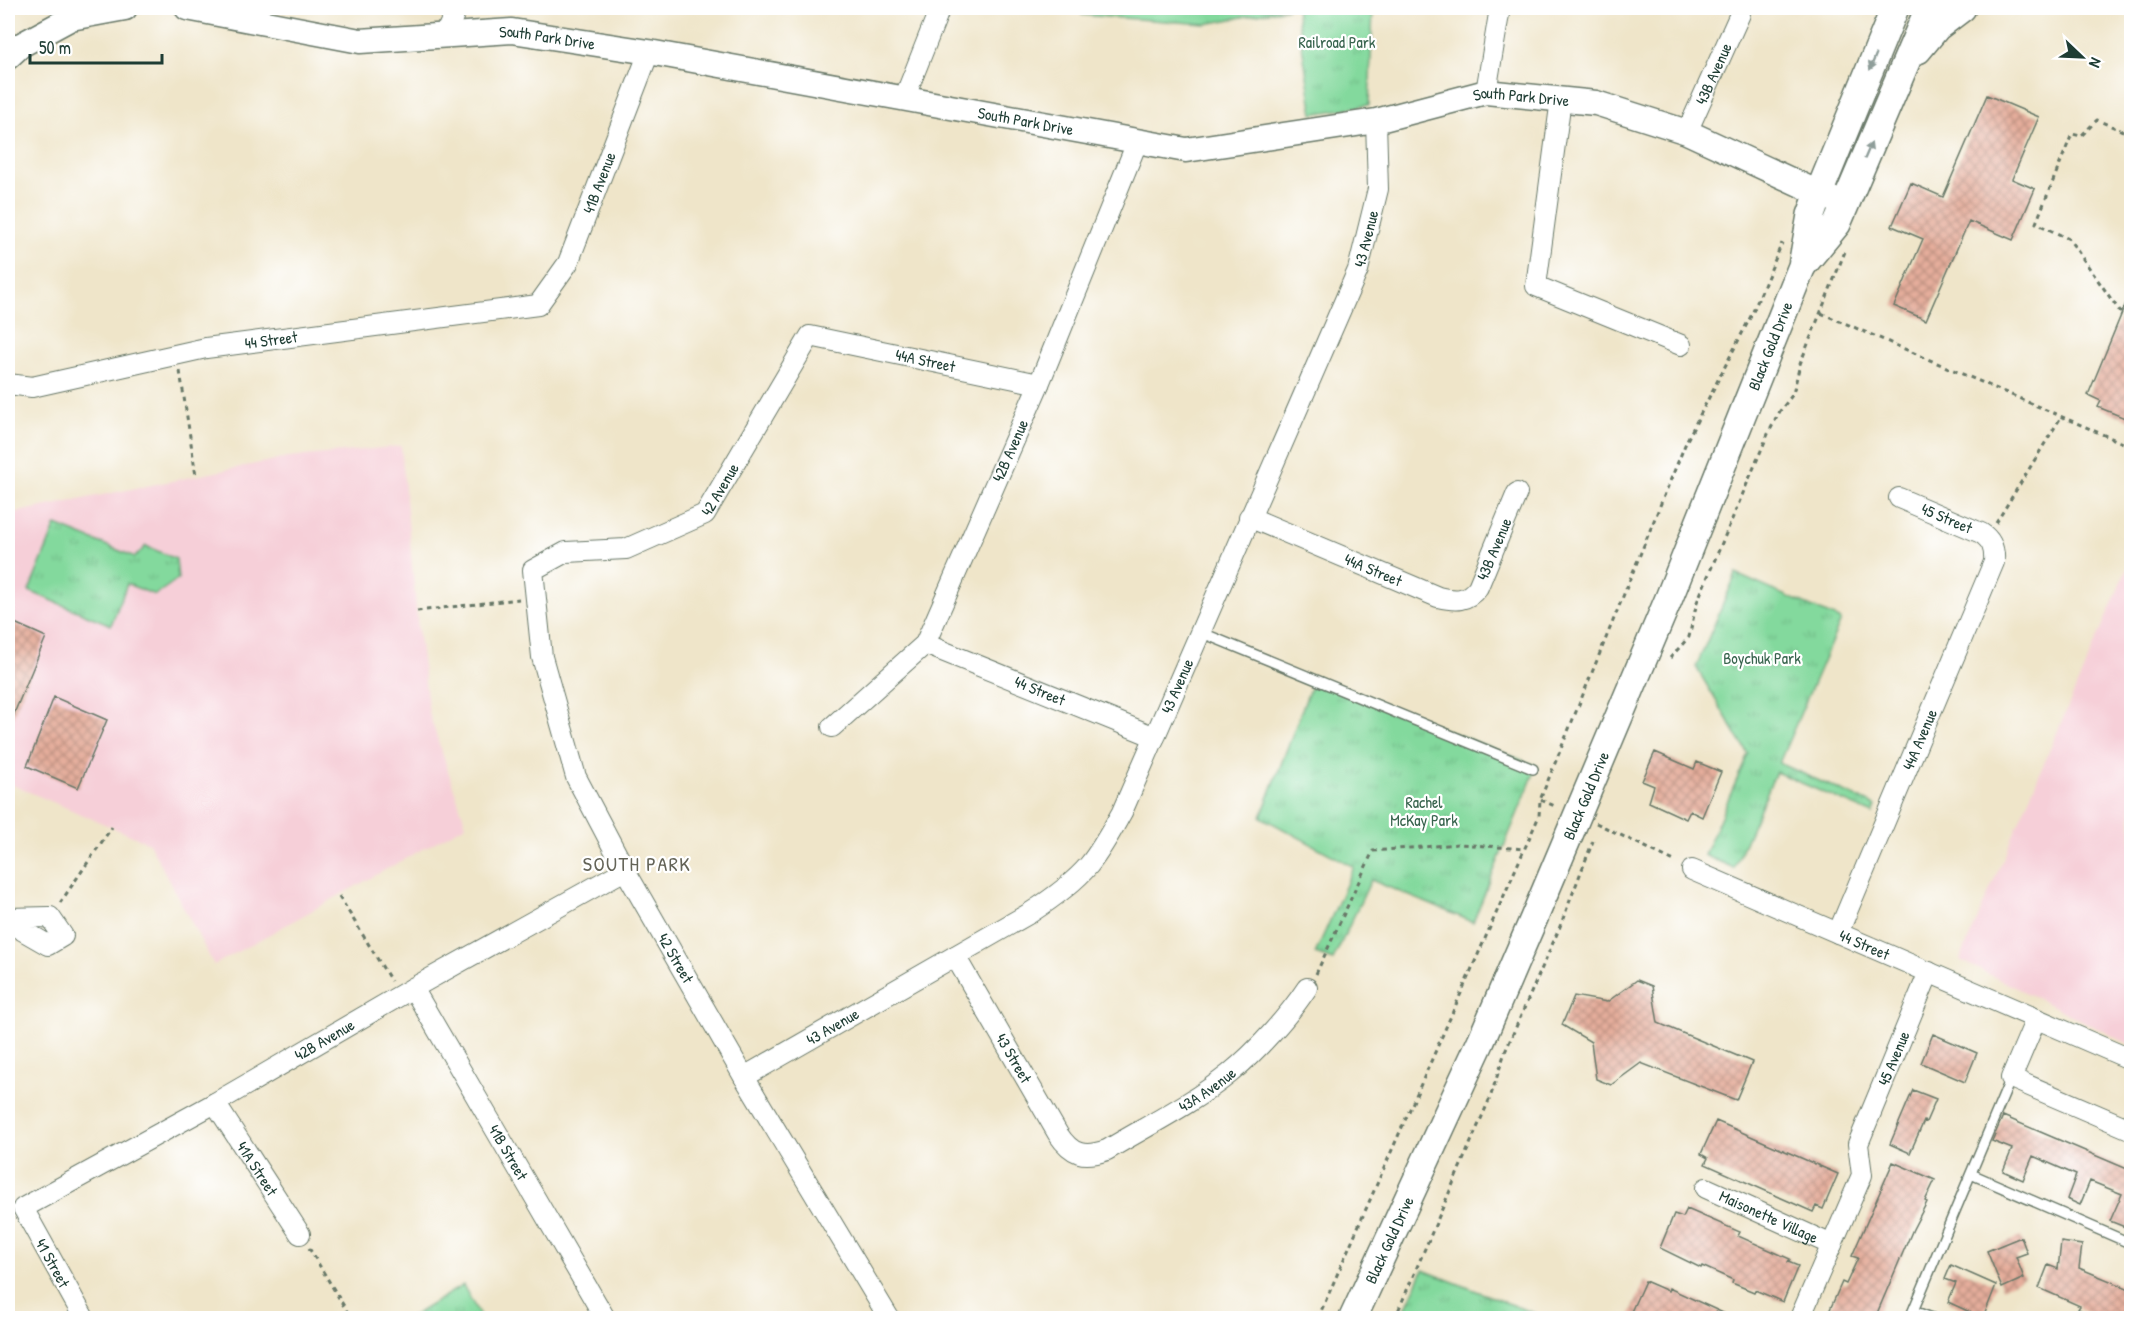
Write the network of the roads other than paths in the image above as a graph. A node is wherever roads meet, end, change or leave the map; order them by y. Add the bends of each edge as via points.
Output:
1 (125, 8) edge
2 (192, 8) edge
3 (457, 8) edge
4 (940, 8) edge
5 (1500, 8) edge
6 (1895, 8) edge
7 (1929, 8) edge
8 (1962, 8) edge
9 (68, 13) edge
10 (1740, 14) dead end
11 (444, 36) junction
12 (649, 52) junction
13 (8, 57) edge
14 (1900, 76) junction
15 (1486, 92) junction
16 (904, 99) junction
17 (1561, 99) junction
18 (1376, 121) junction
19 (1687, 132) junction
20 (1138, 140) junction
21 (1819, 193) junction
22 (1845, 205) junction
23 (1802, 266) junction
24 (538, 305) joint
25 (810, 336) joint
26 (1681, 345) dead end
27 (8, 384) edge
28 (1039, 384) junction
29 (1517, 493) dead end
30 (1899, 498) dead end
31 (1249, 517) junction
32 (1990, 541) joint
33 (533, 570) joint
34 (1464, 599) joint
35 (1200, 632) junction
36 (925, 644) junction
37 (832, 727) dead end
38 (1155, 737) junction
39 (1533, 769) dead end
40 (626, 870) junction
41 (1692, 870) road end
42 (8, 920) edge
43 (1838, 933) junction
44 (955, 956) junction
45 (1929, 972) junction
46 (1307, 988) road end
47 (406, 992) junction
48 (2036, 1019) junction
49 (2132, 1060) edge
50 (744, 1077) junction
51 (2011, 1078) junction
52 (215, 1102) junction
53 (2132, 1130) edge
54 (1858, 1144) joint
55 (1081, 1154) joint
56 (1971, 1174) junction
57 (1706, 1188) dead end
58 (23, 1208) joint
59 (300, 1234) road end
60 (2132, 1244) edge
61 (1832, 1245) junction
62 (1912, 1315) edge
63 (84, 1318) edge
64 (605, 1318) edge
65 (889, 1318) edge
66 (1353, 1318) edge
67 (1800, 1318) edge
68 (1932, 1318) edge

1 - 9 street
2 - 11 street, South Park Drive via 360,41
3 - 11 street
4 - 16 street
5 - 15 street
6 -> 21 main road, Black Gold Drive
7 - 14 main road, Black Gold Drive
8 - 14 main road via 1937,27
9 - 13 street
10 - 19 street, 43B Avenue
11 - 12 street, South Park Drive via 512,31
12 - 16 street, South Park Drive
12 - 24 street, 41B Avenue via 568,263
22 -> 14 main road, Black Gold Drive
15 - 17 street, South Park Drive
15 - 18 street, South Park Drive
16 - 20 street, South Park Drive
17 - 19 street, South Park Drive via 1596,103
17 - 26 street via 1536,286
18 - 20 street, South Park Drive via 1186,150
18 - 31 street, 43 Avenue via 1378,189 1358,270
19 - 21 street, South Park Drive
20 - 28 street, 42B Avenue
21 - 22 street, South Park Drive
21 - 23 main road, Black Gold Drive
22 - 23 main road, Black Gold Drive via 1837,224
23 - 66 main road, Black Gold Drive via 1669,598 1592,819 1481,1041
24 - 27 street, 44 Street via 206,348 32,387
25 - 28 street, 44A Street
25 - 33 street, 42 Avenue via 705,514 626,549 566,552
28 - 36 street, 42B Avenue
29 - 34 street, 43B Avenue via 1478,587
30 - 32 street, 45 Street via 1981,533
31 - 34 street, 44A Street via 1438,597
31 - 35 street, 43 Avenue
32 - 43 street, 44A Avenue via 1994,562
33 - 40 street, 42 Street via 542,657 576,777
35 - 38 street, 43 Avenue
35 - 39 lane
36 - 37 street, 42B Avenue
36 - 38 street, 44 Street
38 - 44 street, 43 Avenue via 1122,812 1088,867 1048,901
40 - 47 street, 42B Avenue
40 - 50 street, 42 Street
41 - 43 street, 44 Street
42 - 42 street via 48,945 63,936 50,917
43 - 45 street, 44 Street
44 - 50 street, 43 Avenue
44 - 55 street, 43 Street via 1058,1134
45 - 48 street, 44 Street
45 - 54 street, 45 Avenue
46 - 55 street, 43A Avenue via 1287,1017 1230,1073 1107,1150
47 - 52 street, 42B Avenue
47 - 64 street, 41B Street
48 - 49 street, 44 Street
48 - 51 street
50 - 65 street, 42 Street
51 - 53 street
51 - 56 lane
52 - 58 street, 42B Avenue
52 - 59 street, 41A Street
54 - 61 street, Maisonette Village via 1862,1174
56 - 60 lane
56 - 62 lane
57 - 61 street, Maisonette Village
58 - 63 street, 41 Street
61 - 67 street, Maisonette Village
62 - 68 lane

